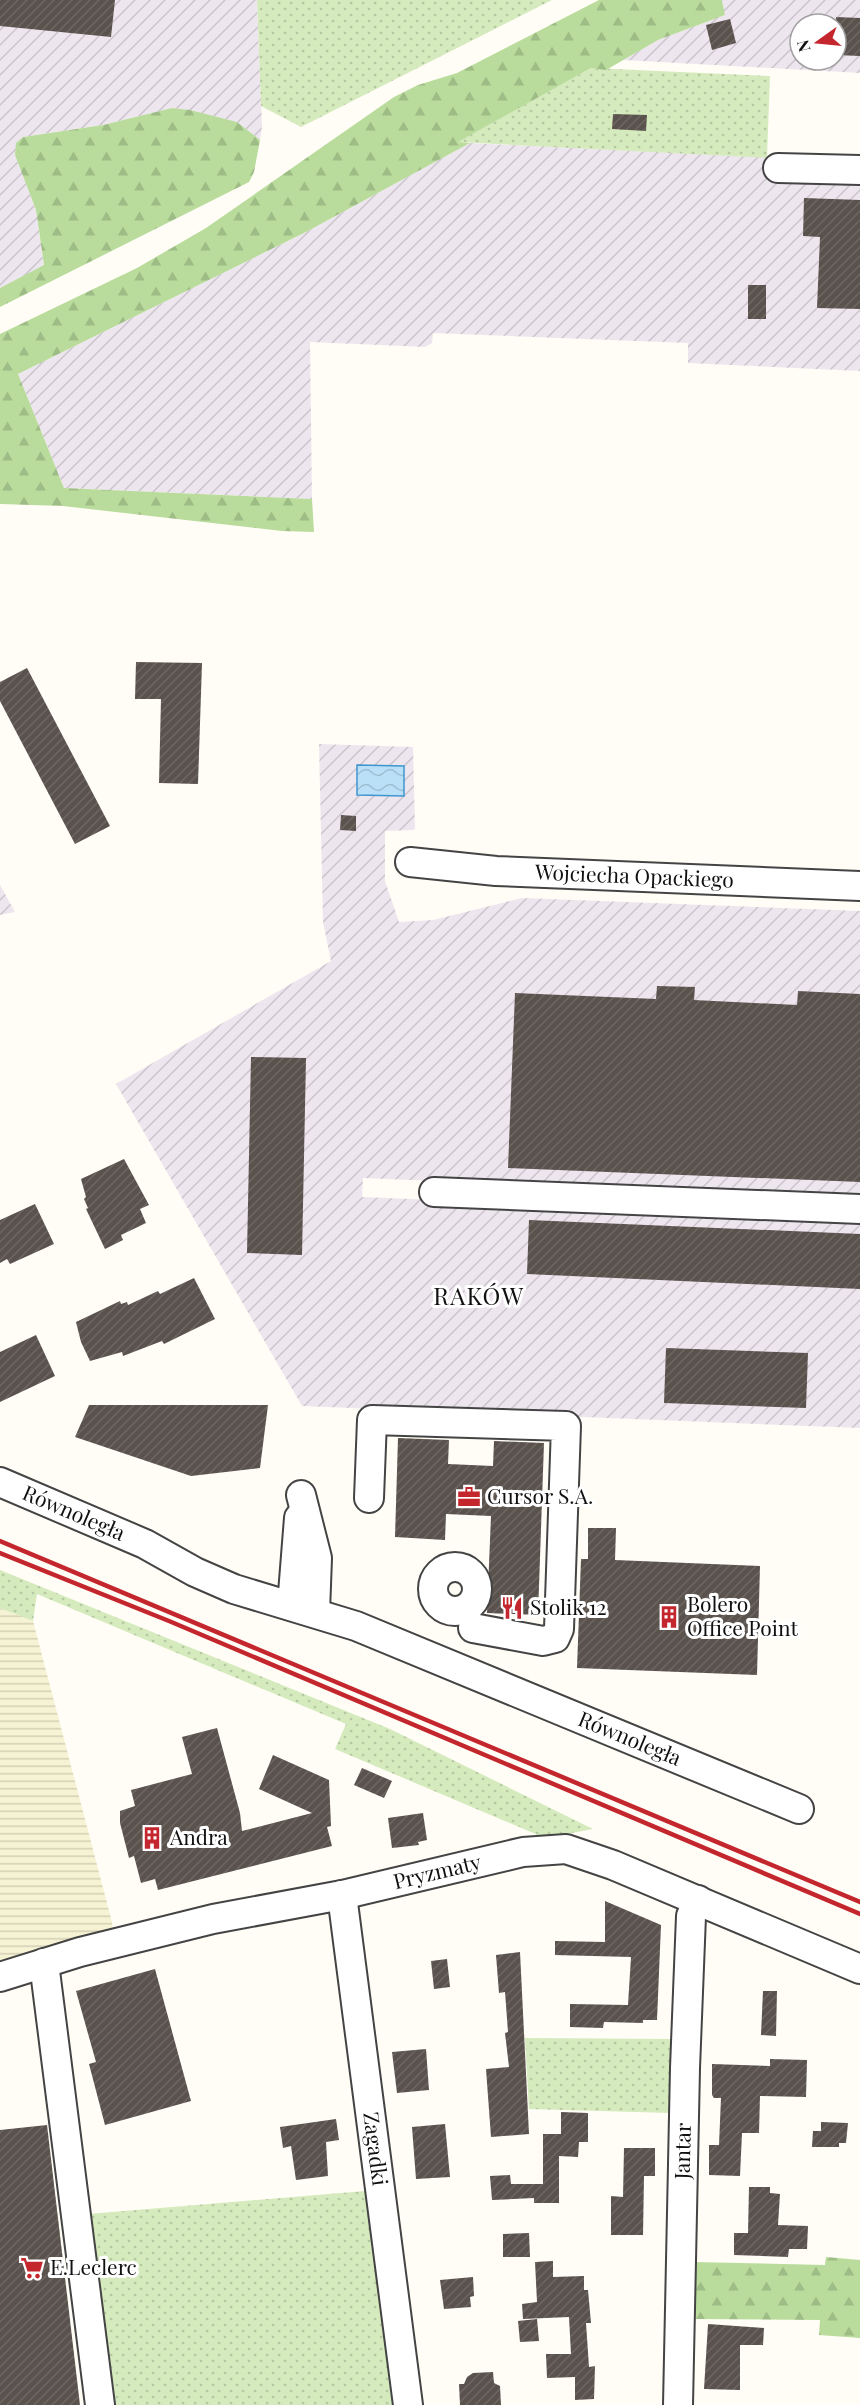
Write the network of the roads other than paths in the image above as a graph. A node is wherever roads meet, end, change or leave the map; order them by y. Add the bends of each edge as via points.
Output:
1 (778, 168) dead end
2 (860, 170) edge
3 (410, 862) dead end
4 (860, 886) edge
5 (434, 1192) dead end
6 (860, 1209) edge
7 (0, 1482) edge
8 (369, 1498) dead end
9 (306, 1557) dead end
10 (304, 1599) junction
11 (459, 1669) junction
12 (800, 1809) dead end
13 (342, 1895) junction
14 (698, 1900) junction
15 (44, 1963) junction
16 (860, 1969) edge
17 (0, 1977) edge
18 (100, 2405) edge
19 (408, 2405) edge
20 (678, 2405) edge

1 - 2 street
3 - 4 street, Wojciecha Opackiego via 495,872
5 - 6 street
7 - 10 street, Równoległa via 145,1544 234,1589
8 - 11 street via 372,1419 566,1426 559,1629 555,1638 543,1641 470,1619
9 - 10 street
10 - 11 street, Równoległa via 356,1626
11 - 12 street, Równoległa
13 - 14 street, Pryzmaty via 555,1848 585,1854
13 - 15 street, Pryzmaty via 213,1919
13 - 19 street, Zagadki
14 - 16 street, Pryzmaty
14 - 20 street, Jantar via 691,1916
15 - 17 street, Pryzmaty
15 - 18 street

